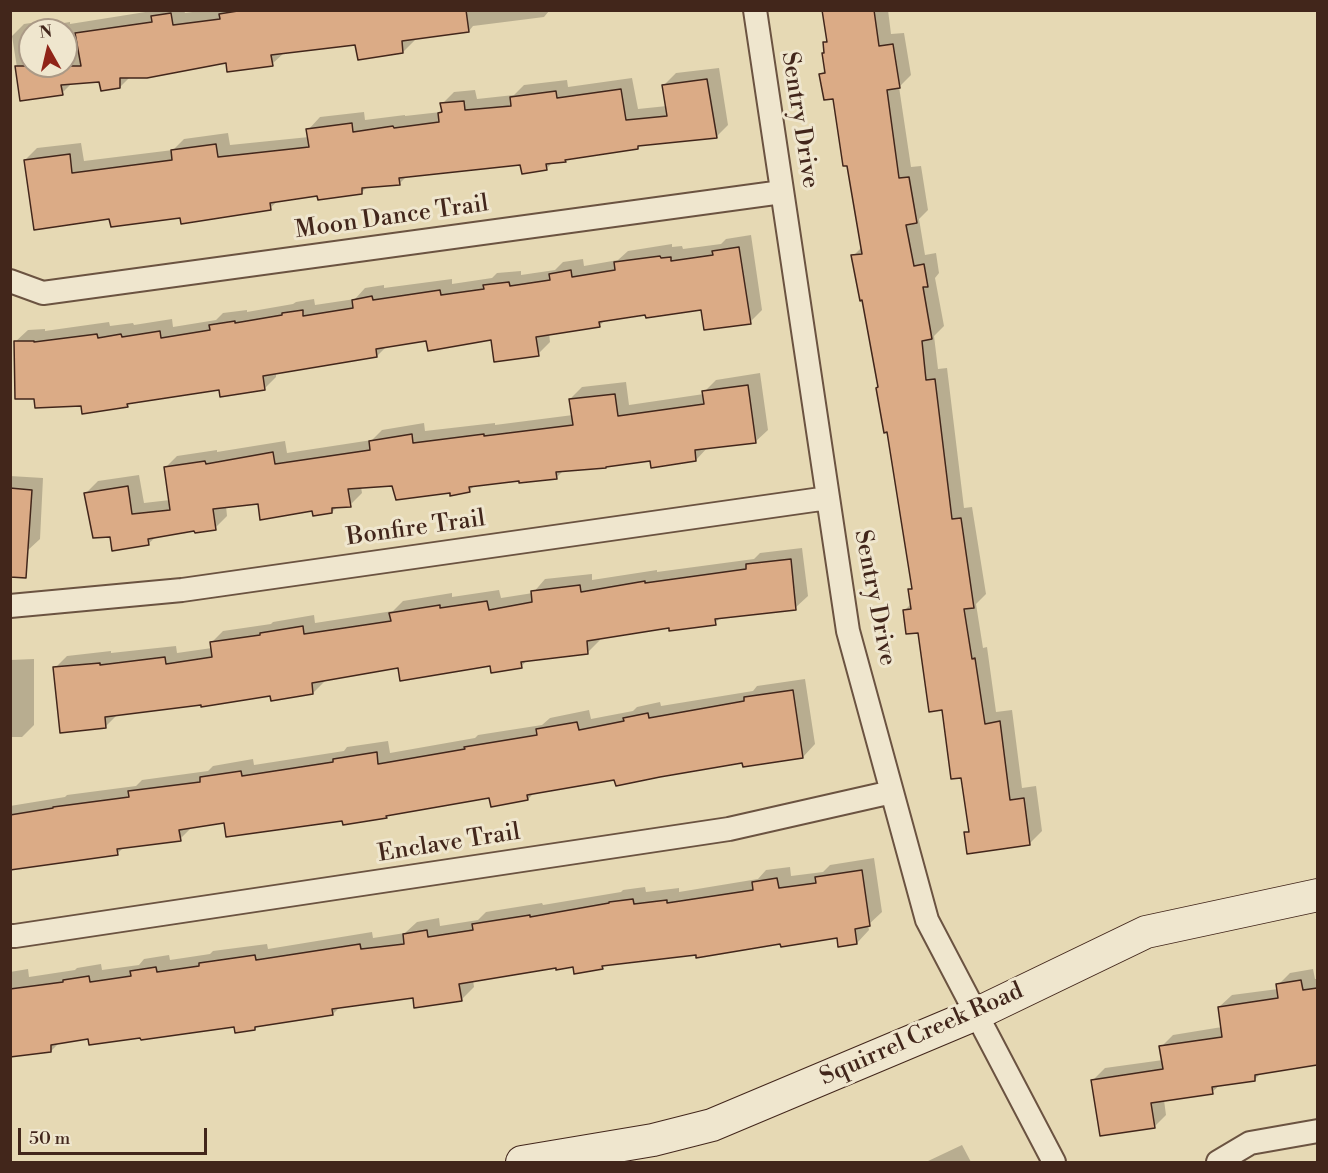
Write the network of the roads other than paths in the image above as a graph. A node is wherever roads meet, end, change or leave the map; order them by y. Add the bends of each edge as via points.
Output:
1 (755, 10) edge
2 (782, 192) junction
3 (10, 280) edge
4 (828, 498) junction
5 (10, 606) edge
6 (892, 792) junction
7 (1317, 895) edge
8 (10, 936) edge
9 (976, 1014) junction
10 (1317, 1131) edge
11 (522, 1162) edge
12 (1054, 1162) edge
13 (1218, 1162) edge

1 - 2 street, Sentry Drive
2 - 3 street, Moon Dance Trail via 43,292
2 - 4 street, Sentry Drive
4 - 5 street, Bonfire Trail via 182,590
4 - 6 street, Sentry Drive via 848,631
6 - 8 street, Enclave Trail via 729,830
6 - 9 street, Sentry Drive via 927,920
7 - 9 street, Squirrel Creek Road via 1146,932
9 - 11 street, Squirrel Creek Road via 712,1125 653,1140
9 - 12 street, Sentry Drive
10 - 13 street via 1250,1143

